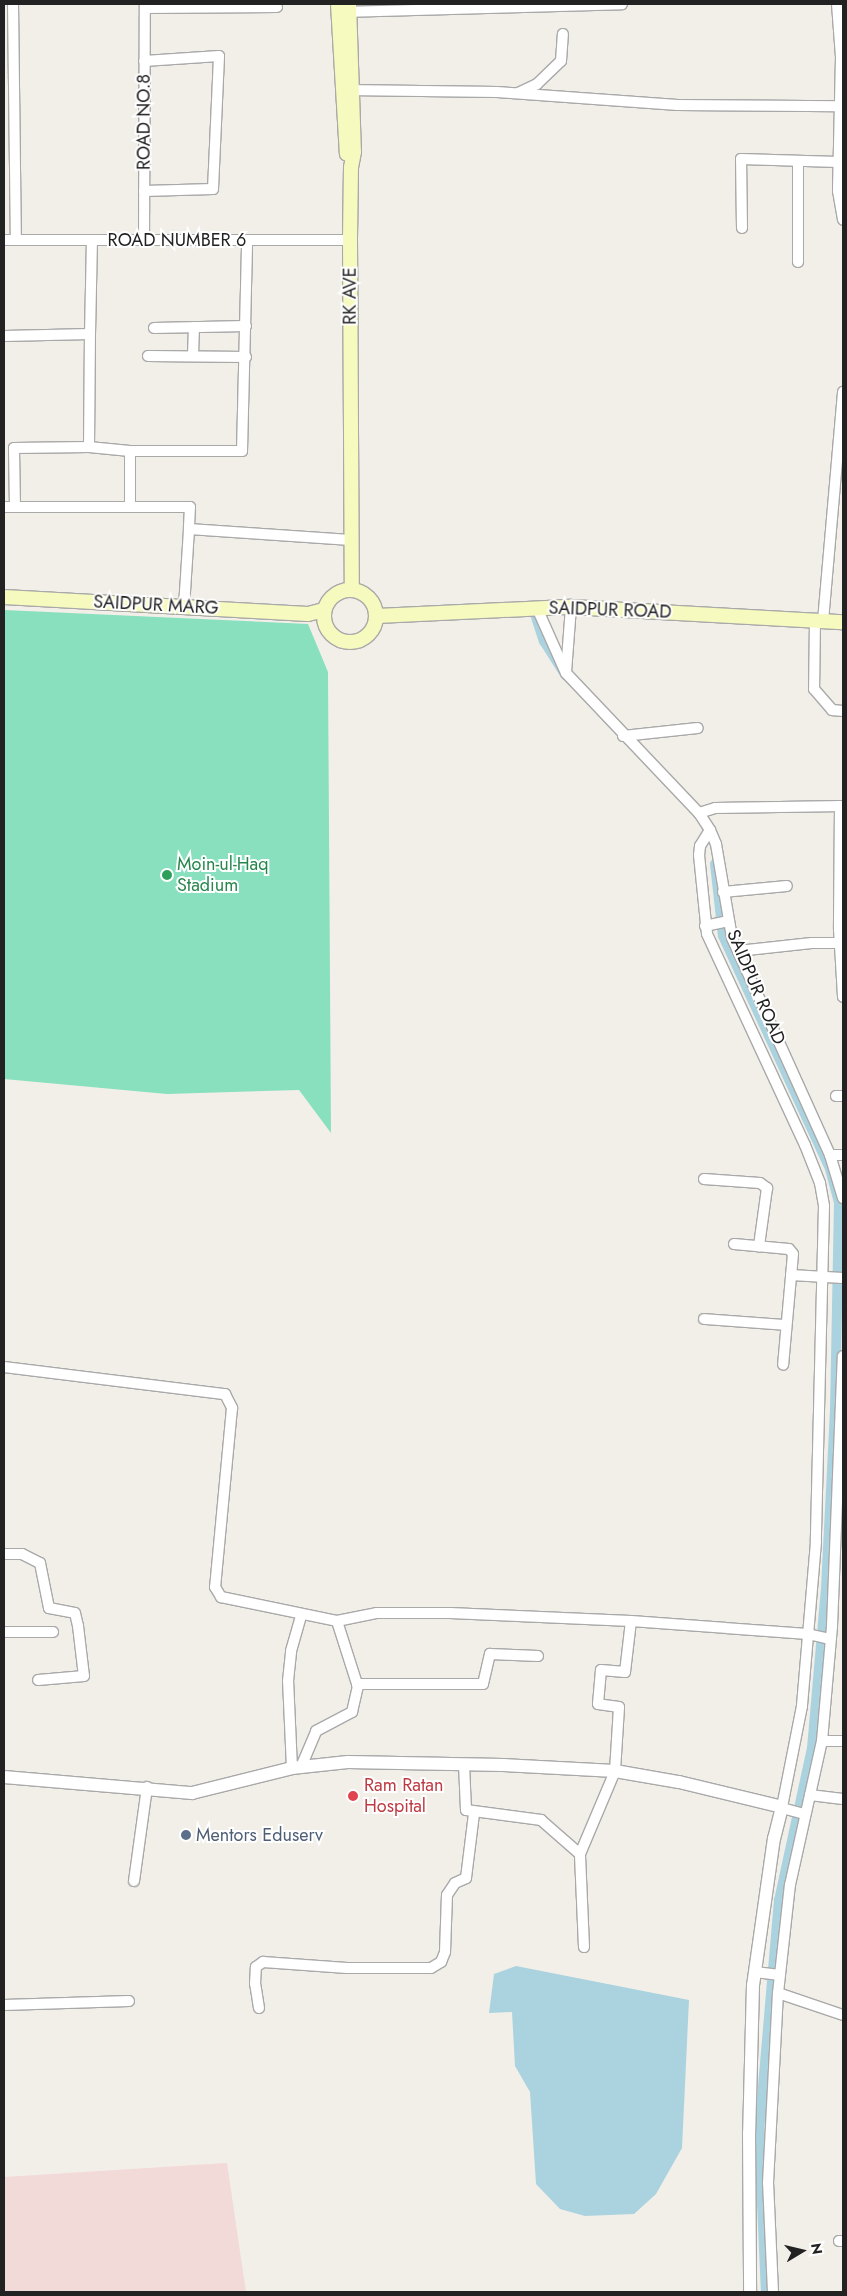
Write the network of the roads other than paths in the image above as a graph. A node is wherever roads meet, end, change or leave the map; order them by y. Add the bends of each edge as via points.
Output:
1 (4, 4) edge
2 (13, 4) edge
3 (622, 4) edge
4 (836, 4) edge
5 (145, 6) edge
6 (277, 7) dead end
7 (344, 8) edge
8 (563, 34) dead end
9 (144, 61) junction
10 (347, 90) junction
11 (517, 94) junction
12 (840, 106) junction
13 (798, 161) junction
14 (838, 162) junction
15 (144, 191) junction
16 (843, 220) edge
17 (742, 228) dead end
18 (4, 240) edge
19 (16, 240) junction
20 (92, 240) junction
21 (144, 240) junction
22 (247, 240) junction
23 (350, 240) junction
24 (798, 262) dead end
25 (246, 326) junction
26 (194, 327) junction
27 (154, 328) dead end
28 (90, 334) junction
29 (4, 336) edge
30 (193, 355) junction
31 (148, 356) dead end
32 (246, 357) junction
33 (843, 392) edge
34 (840, 445) edge
35 (90, 447) junction
36 (130, 451) junction
37 (4, 506) edge
38 (15, 507) junction
39 (130, 507) junction
40 (189, 529) junction
41 (351, 540) junction
42 (352, 590) junction
43 (4, 597) edge
44 (184, 607) junction
45 (571, 607) junction
46 (537, 608) junction
47 (324, 610) junction
48 (308, 614) junction
49 (377, 616) junction
50 (819, 621) junction
51 (843, 622) edge
52 (325, 625) junction
53 (566, 673) junction
54 (843, 711) edge
55 (698, 728) dead end
56 (624, 736) junction
57 (842, 806) edge
58 (699, 813) junction
59 (710, 830) junction
60 (841, 862) edge
61 (787, 886) dead end
62 (724, 892) junction
63 (726, 921) junction
64 (708, 925) junction
65 (841, 929) edge
66 (840, 943) junction
67 (738, 951) junction
68 (843, 997) edge
69 (830, 1155) junction
70 (843, 1155) edge
71 (704, 1179) dead end
72 (837, 1180) junction
73 (822, 1183) junction
74 (843, 1198) edge
75 (734, 1244) dead end
76 (759, 1246) junction
77 (791, 1275) junction
78 (825, 1278) junction
79 (842, 1279) edge
80 (704, 1319) dead end
81 (786, 1325) junction
82 (843, 1356) edge
83 (783, 1365) dead end
84 (4, 1367) edge
85 (4, 1554) edge
86 (301, 1616) junction
87 (337, 1621) junction
88 (631, 1621) junction
89 (832, 1626) junction
90 (843, 1627) edge
91 (4, 1632) edge
92 (52, 1632) dead end
93 (809, 1634) junction
94 (828, 1638) junction
95 (538, 1656) dead end
96 (38, 1680) dead end
97 (357, 1684) junction
98 (822, 1741) junction
99 (843, 1741) edge
100 (464, 1764) junction
101 (296, 1768) junction
102 (614, 1771) junction
103 (4, 1777) edge
104 (147, 1787) junction
105 (810, 1795) junction
106 (843, 1799) edge
107 (783, 1808) junction
108 (802, 1813) junction
109 (474, 1814) junction
110 (580, 1854) junction
111 (134, 1881) dead end
112 (584, 1947) dead end
113 (757, 1972) junction
114 (777, 1975) junction
115 (778, 1993) junction
116 (129, 2001) dead end
117 (4, 2005) edge
118 (259, 2008) dead end
119 (843, 2015) edge
120 (750, 2292) edge
121 (773, 2292) edge

1 - 2 street
2 - 19 street
3 - 7 street
4 - 12 street
5 - 6 street
5 - 9 street, ROAD NO.8
7 - 10 main road, RK AVE
8 - 11 street via 562,61 537,84
9 - 15 street, ROAD NO.8
9 - 15 street via 219,56 213,189
10 - 11 street
10 - 23 main road, RK AVE via 354,152
11 - 12 street via 678,105
12 - 14 street
13 - 14 street
13 - 17 street via 741,159
13 - 24 street
14 - 16 street
15 - 21 street, ROAD NO.8
18 - 19 street, ROAD NUMBER 6
19 - 20 street, ROAD NUMBER 6
20 - 21 street, ROAD NUMBER 6
20 - 28 street
21 - 22 street, ROAD NUMBER 6
22 - 23 street, ROAD NUMBER 6
22 - 25 street
23 - 41 main road, RK AVE
25 - 26 street
25 - 32 street
26 - 27 street
26 - 30 street
28 - 29 street
28 - 35 street
30 - 31 street
30 - 32 street
32 - 36 street via 242,451
33 - 34 street
34 - 50 street
35 - 36 street
35 - 38 street via 14,448
36 - 39 street
37 - 38 street
38 - 39 street
39 - 40 street via 190,507
40 - 41 street
40 - 44 street
41 - 42 main road, RK AVE
42 - 47 main road via 332,596
42 - 49 main road via 364,594 373,603
43 - 44 main road, SAIDPUR MARG
44 - 48 main road, SAIDPUR MARG
45 - 46 main road, SAIDPUR ROAD
45 - 50 main road, SAIDPUR ROAD
45 - 53 street
46 - 49 main road, SAIDPUR ROAD
46 - 53 street, SAIDPUR ROAD
47 - 48 main road
47 - 52 main road
48 - 52 main road
49 - 52 main road via 373,630 363,640 349,644 335,639
50 - 51 main road, SAIDPUR ROAD
50 - 54 street via 814,689 832,710
53 - 56 street, SAIDPUR ROAD
55 - 56 street
56 - 58 street, SAIDPUR ROAD
57 - 58 street via 715,808
57 - 60 street
58 - 59 street, SAIDPUR ROAD
59 - 62 street, SAIDPUR ROAD
59 - 64 street via 700,846 699,855
60 - 65 street
61 - 62 street
62 - 63 street, SAIDPUR ROAD
63 - 64 street
63 - 67 street, SAIDPUR ROAD
64 - 73 street
65 - 66 street
66 - 67 street
66 - 68 street
67 - 69 street, SAIDPUR ROAD
69 - 70 street
69 - 72 street, SAIDPUR ROAD
71 - 76 street via 760,1183 767,1188
72 - 73 street
72 - 74 street, SAIDPUR ROAD
73 - 78 street
75 - 76 street
76 - 77 street via 792,1251
77 - 78 street
77 - 81 street
78 - 79 street
78 - 93 street
80 - 81 street
81 - 83 street
82 - 89 street
84 - 86 street via 225,1394 232,1408 215,1586 221,1597
85 - 96 street via 22,1554 40,1563 49,1608 75,1613 84,1676
86 - 87 street
86 - 101 street via 291,1651 288,1681
87 - 88 street via 376,1613
87 - 97 street
88 - 93 street
88 - 102 street via 625,1672 601,1670 598,1704 620,1707
89 - 90 street
89 - 94 street
91 - 92 street
93 - 94 street
93 - 107 street via 802,1706
94 - 98 street
95 - 97 street via 490,1654 483,1684
97 - 101 street via 352,1712 316,1731
98 - 99 street
98 - 105 street
100 - 101 street via 375,1761
100 - 102 street
100 - 109 street via 464,1806
101 - 104 street via 192,1793
102 - 107 street via 679,1782
102 - 110 street
103 - 104 street
104 - 111 street
105 - 106 street
105 - 108 street
107 - 108 street
107 - 113 street via 774,1838
108 - 114 street
109 - 110 street via 541,1820
109 - 118 street via 466,1878 455,1884 447,1895 445,1952 441,1962 431,1968 347,1968 263,1962 256,1967 255,1975
110 - 112 street
113 - 114 street
113 - 120 street via 749,2133
114 - 115 street
115 - 119 street
115 - 121 street via 768,2183
116 - 117 street

